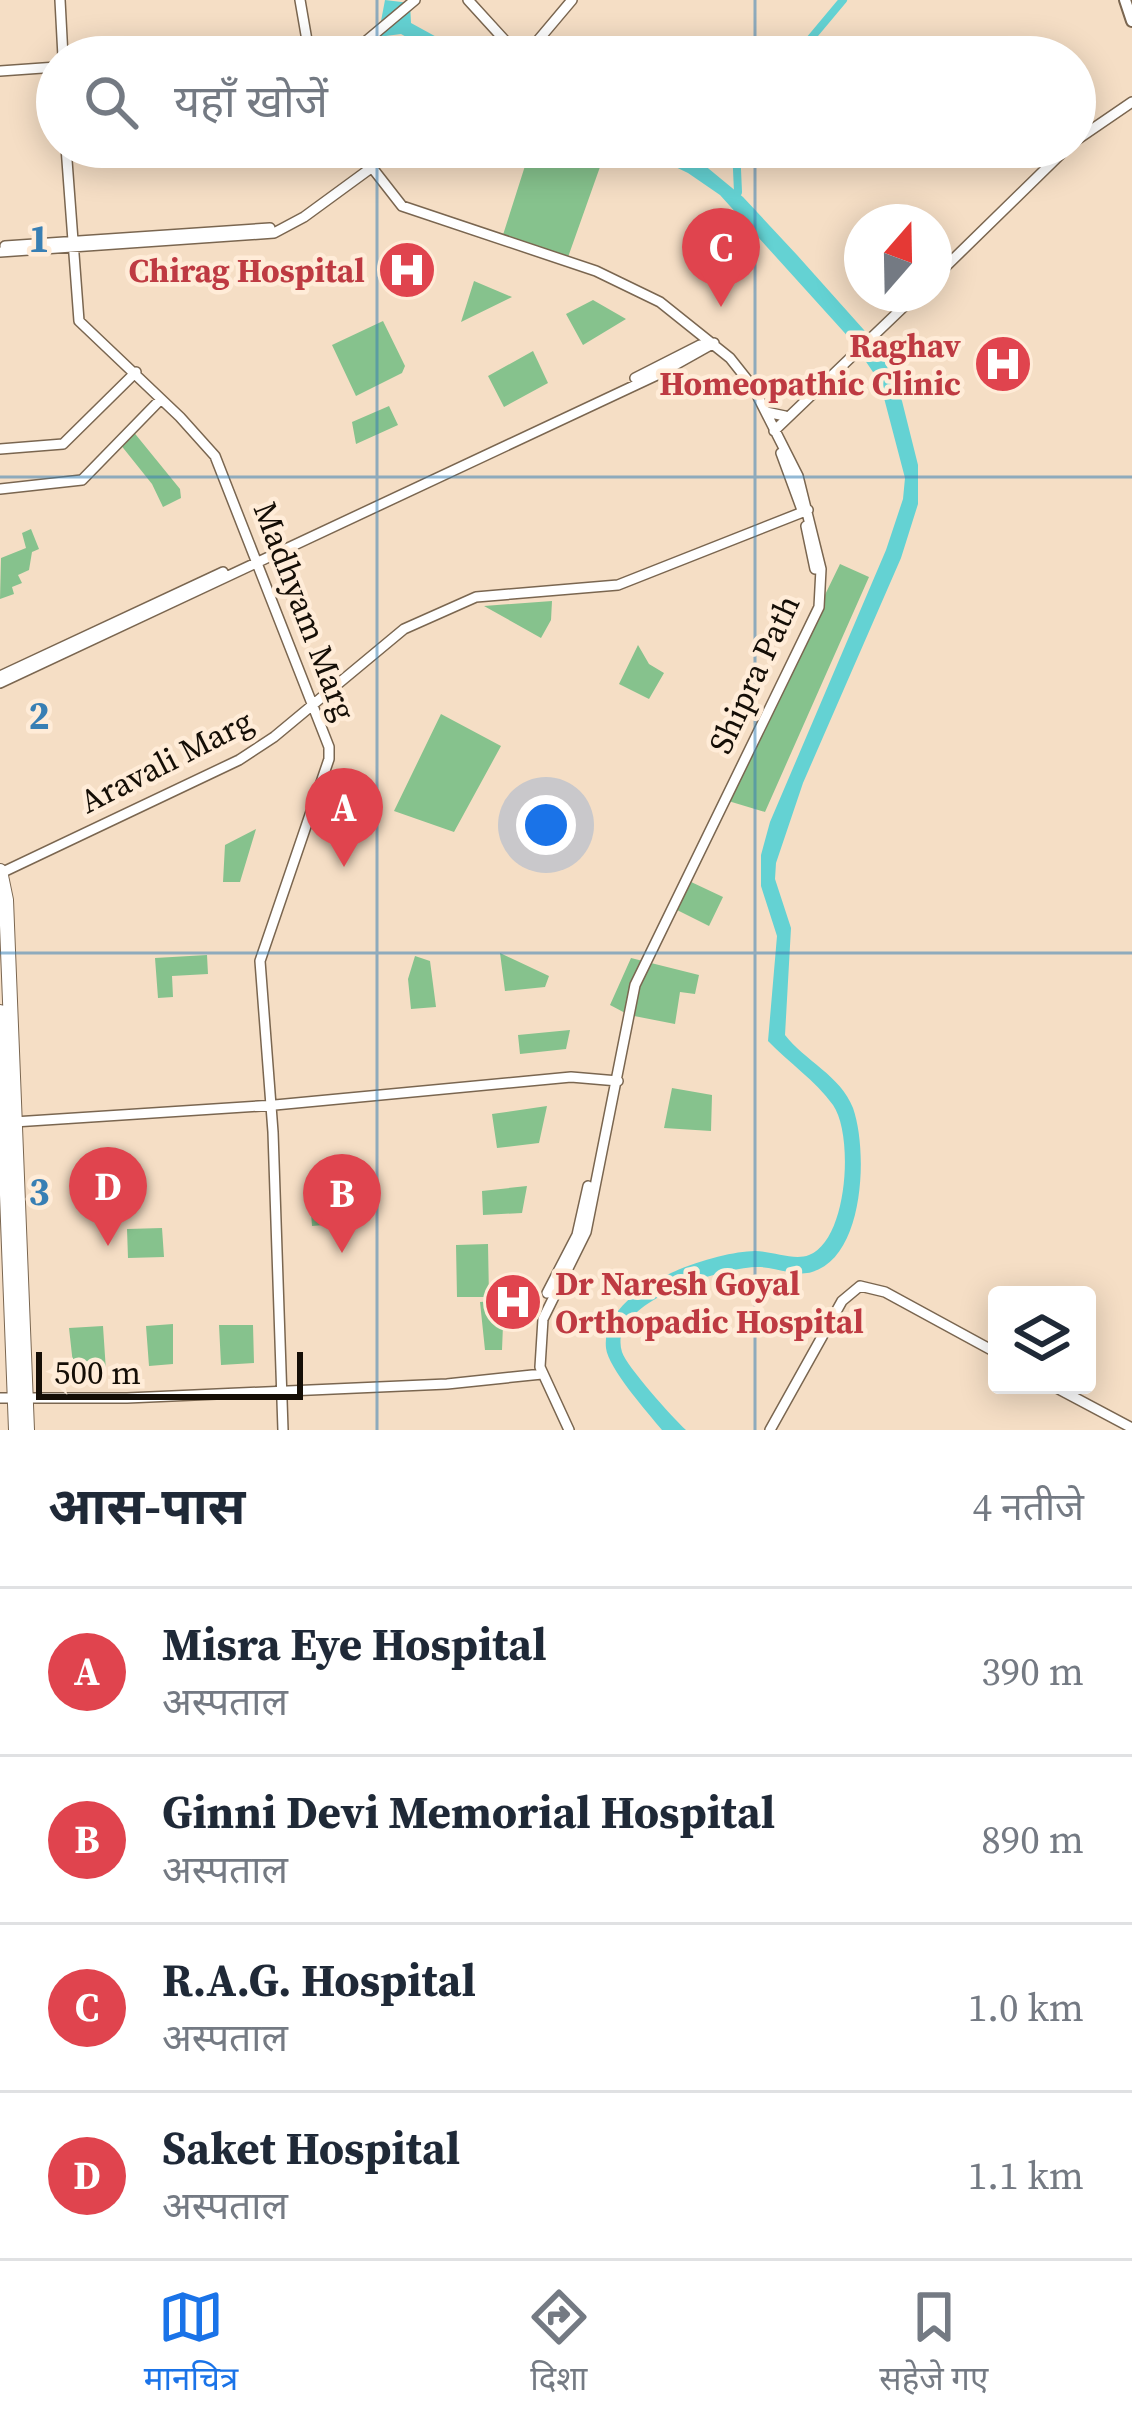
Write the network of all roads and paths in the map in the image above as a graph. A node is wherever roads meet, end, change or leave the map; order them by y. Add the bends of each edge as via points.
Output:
1 (57, 0) edge
2 (302, 0) edge
3 (415, 0) edge
4 (468, 0) edge
5 (572, 0) edge
6 (1124, 0) edge
7 (1132, 21) edge
8 (60, 36) edge
9 (309, 36) edge
10 (375, 36) edge
11 (503, 36) edge
12 (541, 36) edge
13 (36, 69) edge
14 (0, 71) edge
15 (1132, 98) edge
16 (1096, 123) edge
17 (70, 168) edge
18 (368, 168) joint
19 (1043, 168) edge
20 (76, 245) junction
21 (0, 249) edge
22 (952, 257) edge
23 (896, 312) edge
24 (710, 343) junction
25 (135, 373) junction
26 (160, 399) junction
27 (766, 412) junction
28 (786, 419) junction
29 (772, 429) junction
30 (782, 443) junction
31 (0, 449) edge
32 (0, 489) edge
33 (805, 510) junction
34 (258, 559) junction
35 (0, 680) edge
36 (316, 702) junction
37 (0, 857) edge
38 (2, 871) edge
39 (0, 1012) edge
40 (615, 1080) junction
41 (273, 1105) junction
42 (9, 1123) edge
43 (988, 1348) edge
44 (540, 1375) junction
45 (284, 1390) junction
46 (16, 1393) edge
47 (1067, 1394) edge
48 (22, 1429) edge
49 (1129, 1429) edge
50 (285, 1430) edge
51 (566, 1430) edge
52 (773, 1430) edge

1 - 8 street
2 - 9 street
3 - 10 street
4 - 11 street
5 - 12 street
6 - 7 main road
13 - 14 street
15 - 16 street
17 - 20 street, Madhyam Marg
18 - 20 street via 274,233
18 - 24 street, Shipra Path via 402,206 596,271 660,302
19 - 22 street
20 - 21 street
20 - 25 street, Madhyam Marg via 82,320
23 - 28 street
24 - 27 street, Shipra Path via 749,381
24 - 29 street, Shipra Path
24 - 34 street
25 - 26 street, Madhyam Marg
25 - 31 street via 63,444
25 - 34 street, Madhyam Marg via 219,454
26 - 32 street via 82,480
26 - 34 street, Madhyam Marg via 214,456
27 - 28 street
27 - 29 street, Shipra Path
28 - 29 street
28 - 30 street
29 - 30 street, Shipra Path
29 - 33 street, Shipra Path
30 - 33 street, Shipra Path
33 - 36 street, Aravali Marg via 619,585 476,597 404,629
33 - 40 street, Shipra Path via 821,601 634,985
34 - 35 street
34 - 36 street, Madhyam Marg
36 - 38 street, Aravali Marg via 239,760
36 - 41 street, Madhyam Marg via 333,760 264,962
37 - 38 street
38 - 42 highway
39 - 42 highway
40 - 41 street via 571,1077
40 - 44 street, Shipra Path via 583,1240 545,1311
41 - 42 street
41 - 45 street, Madhyam Marg
42 - 46 highway
43 - 52 street via 870,1286 857,1288
44 - 45 street
44 - 51 street, Shipra Path
45 - 46 street
45 - 50 street, Madhyam Marg
46 - 48 highway
47 - 49 street

